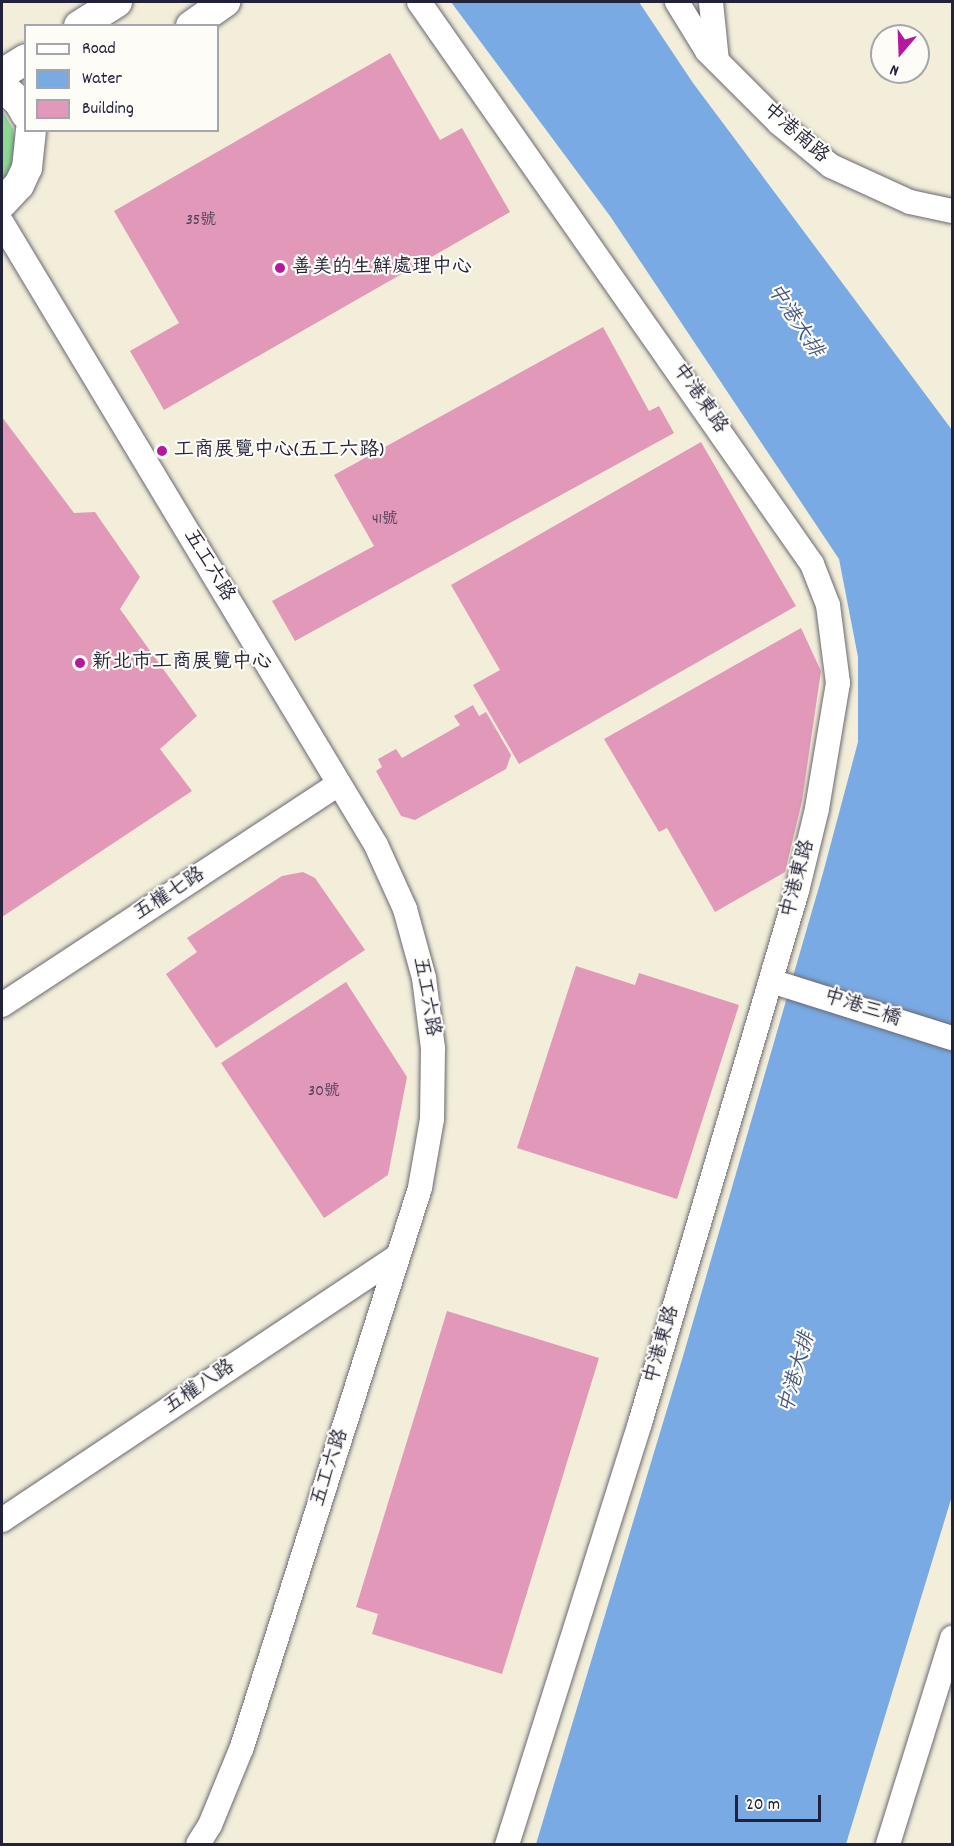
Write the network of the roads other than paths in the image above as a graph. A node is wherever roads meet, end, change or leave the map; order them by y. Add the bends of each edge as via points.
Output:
1 (117, 2) edge
2 (225, 2) edge
3 (419, 2) edge
4 (677, 2) edge
5 (711, 2) edge
6 (82, 24) edge
7 (193, 24) edge
8 (24, 60) edge
9 (717, 61) junction
10 (2, 74) edge
11 (2, 86) edge
12 (24, 112) edge
13 (31, 132) edge
14 (2, 202) edge
15 (952, 211) edge
16 (2, 223) edge
17 (339, 784) junction
18 (779, 983) junction
19 (2, 1005) edge
20 (952, 1038) edge
21 (398, 1256) junction
22 (2, 1520) edge
23 (952, 1638) edge
24 (198, 1845) edge
25 (507, 1845) edge
26 (888, 1845) edge

1 - 6 street
2 - 7 street
3 - 18 street, 中港東路 via 750,471 812,564 828,605 838,683 817,809
4 - 9 street, 中港南路
5 - 9 street
8 - 10 street
9 - 15 street, 中港南路 via 779,123 831,166 910,202
11 - 12 street
13 - 14 street via 19,185
16 - 17 street, 五工六路
17 - 19 street, 五權七路
17 - 21 street, 五工六路 via 376,844 405,909 424,978 430,1024 432,1119 420,1188
18 - 20 street, 中港三橋
18 - 25 street, 中港東路
21 - 22 street, 五權八路
21 - 24 street, 五工六路 via 242,1747
23 - 26 street

